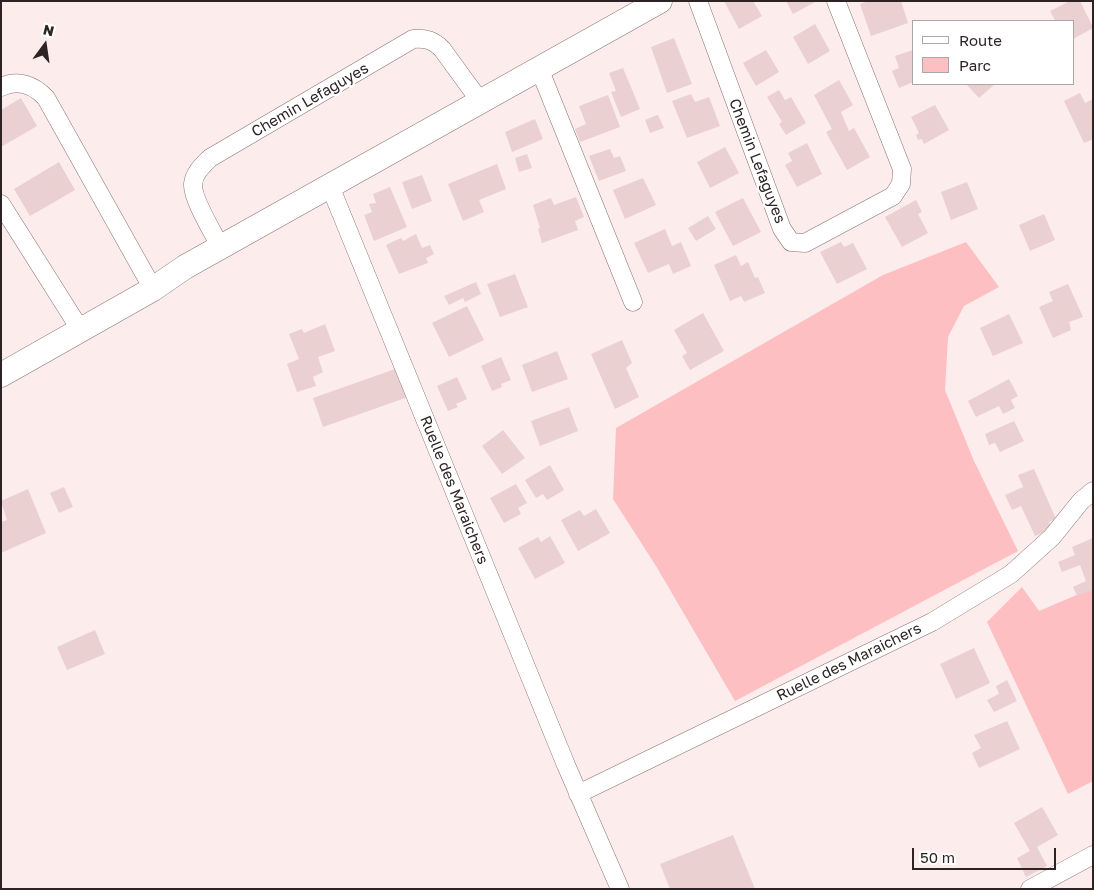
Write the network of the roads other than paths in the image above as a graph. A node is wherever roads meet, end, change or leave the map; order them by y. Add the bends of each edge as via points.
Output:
1 (660, 1) edge
2 (698, 1) edge
3 (836, 1) edge
4 (539, 68) junction
5 (1, 86) edge
6 (480, 102) junction
7 (330, 186) junction
8 (1, 204) edge
9 (222, 248) junction
10 (153, 289) junction
11 (633, 302) dead end
12 (80, 329) junction
13 (1, 375) edge
14 (1093, 491) edge
15 (578, 794) junction
16 (1093, 855) edge
17 (620, 889) edge
18 (1030, 889) edge

1 - 4 main road
2 - 3 street, Chemin Lefaguyes via 782,228 791,242 805,243 893,196 901,184 902,169
4 - 6 main road
4 - 11 street
5 - 10 street via 22,84 36,88 46,98
6 - 7 main road
6 - 9 street, Chemin Lefaguyes via 434,41 413,39 210,158 198,170 193,184 196,198
7 - 9 main road
7 - 15 street, Ruelle des Maraichers
8 - 12 street
9 - 10 main road via 185,267
10 - 12 main road
12 - 13 main road
14 - 15 street, Ruelle des Maraichers via 1052,537 1011,574 932,622
15 - 17 street, Ruelle des Maraichers
16 - 18 street

